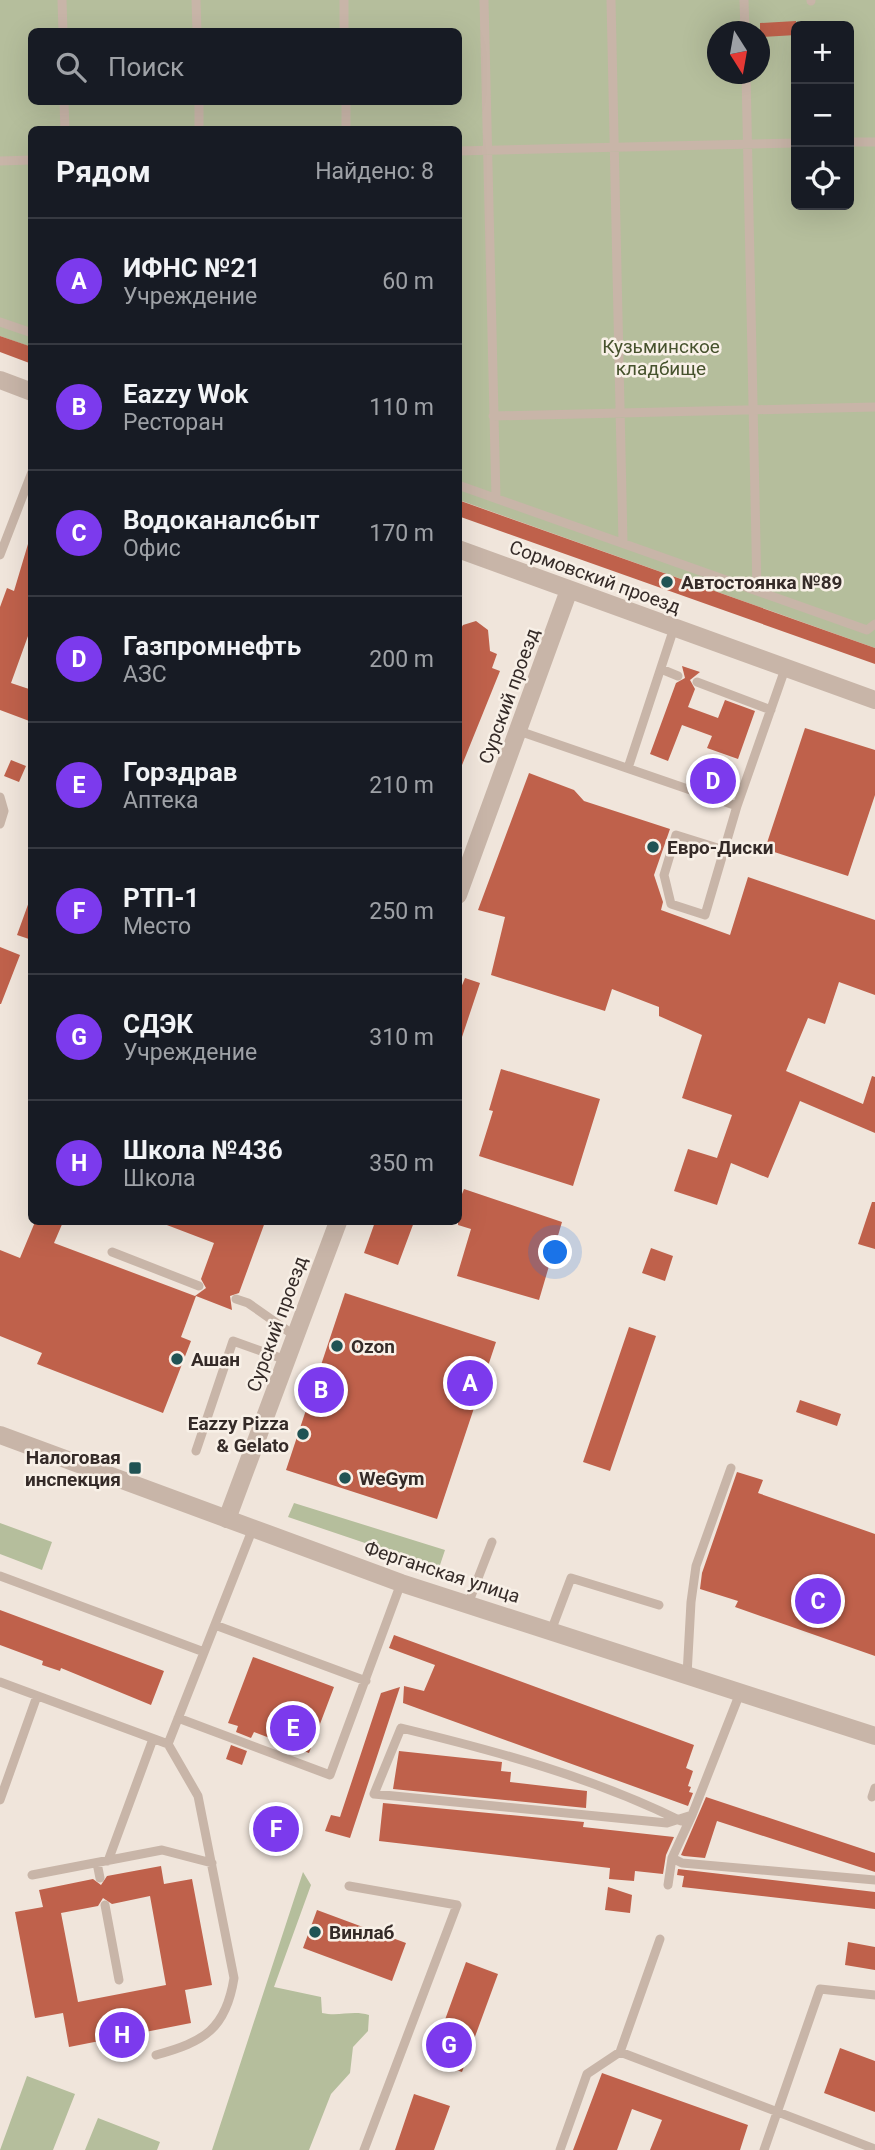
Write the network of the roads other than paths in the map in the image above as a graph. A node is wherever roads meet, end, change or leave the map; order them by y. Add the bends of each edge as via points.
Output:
1 (62, 0) edge
2 (196, 0) edge
3 (344, 0) edge
4 (484, 0) edge
5 (611, 0) edge
6 (744, 0) edge
7 (745, 21) edge
8 (63, 28) edge
9 (197, 28) edge
10 (344, 28) edge
11 (746, 84) edge
12 (64, 105) edge
13 (198, 105) edge
14 (346, 105) edge
15 (65, 126) edge
16 (199, 126) edge
17 (346, 126) edge
18 (854, 142) edge
19 (875, 142) edge
20 (791, 143) edge
21 (748, 144) junction
22 (614, 147) junction
23 (487, 150) junction
24 (462, 151) edge
25 (28, 160) edge
26 (0, 161) edge
27 (0, 322) edge
28 (28, 332) edge
29 (0, 380) edge
30 (28, 390) edge
31 (875, 407) edge
32 (753, 410) junction
33 (620, 413) junction
34 (493, 415) junction
35 (28, 482) edge
36 (462, 486) edge
37 (496, 498) junction
38 (623, 543) junction
39 (462, 550) edge
40 (0, 555) edge
41 (569, 590) junction
42 (757, 591) junction
43 (875, 624) edge
44 (674, 628) junction
45 (785, 669) junction
46 (661, 670) junction
47 (678, 676) dead end
48 (697, 682) dead end
49 (875, 700) edge
50 (771, 710) junction
51 (520, 731) junction
52 (628, 768) junction
53 (0, 796) edge
54 (737, 806) junction
55 (0, 824) edge
56 (724, 850) junction
57 (462, 884) edge
58 (337, 1225) edge
59 (112, 1252) dead end
60 (199, 1286) dead end
61 (236, 1299) dead end
62 (295, 1336) junction
63 (286, 1360) junction
64 (0, 1436) edge
65 (196, 1451) dead end
66 (731, 1468) dead end
67 (228, 1519) junction
68 (253, 1528) junction
69 (492, 1542) dead end
70 (0, 1576) edge
71 (401, 1583) junction
72 (468, 1604) junction
73 (659, 1605) dead end
74 (215, 1625) junction
75 (551, 1631) junction
76 (204, 1652) junction
77 (687, 1675) junction
78 (366, 1681) junction
79 (0, 1682) edge
80 (740, 1693) junction
81 (37, 1696) junction
82 (178, 1718) junction
83 (875, 1736) edge
84 (153, 1739) junction
85 (168, 1744) junction
86 (4, 1778) edge
87 (0, 1800) edge
88 (692, 1815) junction
89 (681, 1821) junction
90 (672, 1858) junction
91 (108, 1861) junction
92 (97, 1863) junction
93 (212, 1863) junction
94 (32, 1875) dead end
95 (100, 1878) dead end
96 (875, 1880) edge
97 (668, 1885) dead end
98 (349, 1886) dead end
99 (105, 1905) dead end
100 (660, 1939) dead end
101 (120, 1980) dead end
102 (875, 1995) edge
103 (620, 2052) junction
104 (156, 2055) dead end
105 (777, 2112) junction
106 (875, 2149) edge
107 (363, 2150) edge
108 (560, 2150) edge
109 (764, 2150) edge

1 - 8 lane
2 - 9 lane
3 - 10 lane
4 - 23 lane
5 - 22 lane
6 - 7 lane
11 - 21 lane
12 - 15 lane
13 - 16 lane
14 - 17 lane
18 - 19 lane
20 - 21 lane
21 - 22 lane
21 - 32 lane
22 - 23 lane
22 - 33 lane
23 - 24 lane
23 - 34 lane
25 - 26 lane
27 - 28 lane
29 - 30 street
31 - 32 lane
32 - 33 lane
32 - 42 lane
33 - 34 lane
33 - 38 lane
34 - 37 lane
35 - 40 lane
36 - 37 lane
37 - 38 lane
38 - 42 lane
39 - 41 street, Сормовский проезд
41 - 44 street, Сормовский проезд
41 - 51 street, Сурский проезд
42 - 43 lane via 867,630
44 - 45 street, Сормовский проезд
44 - 46 lane
45 - 49 street, Сормовский проезд
45 - 50 lane
46 - 47 lane
46 - 52 lane
48 - 50 lane
50 - 54 lane
51 - 52 lane
51 - 57 street, Сурский проезд
52 - 54 lane
53 - 55 lane via 4,811
54 - 56 lane
56 - 56 lane via 705,915 671,904 664,875 676,835
58 - 62 street, Сурский проезд
59 - 60 lane
61 - 62 lane
62 - 63 street, Сурский проезд
63 - 65 lane via 233,1341
63 - 67 street, Сурский проезд
64 - 67 street, Ферганская улица
66 - 77 lane via 696,1566
67 - 68 street, Ферганская улица
68 - 71 street, Ферганская улица
68 - 74 lane
69 - 72 lane
70 - 76 lane
71 - 72 street, Ферганская улица
71 - 78 lane
72 - 75 street, Ферганская улица
73 - 75 lane via 571,1578
74 - 76 lane
74 - 78 lane
75 - 77 street, Ферганская улица
76 - 82 lane
77 - 80 street, Ферганская улица
78 - 82 lane via 330,1775
79 - 81 lane
80 - 83 street, Ферганская улица
80 - 88 lane
81 - 84 lane
81 - 86 lane
82 - 85 lane
84 - 85 lane
84 - 91 lane
85 - 93 lane via 198,1796
86 - 87 lane
88 - 89 lane
88 - 90 lane
89 - 89 lane via 667,1824 374,1794 401,1728 502,1753 644,1802
90 - 96 lane via 682,1863
90 - 97 lane
91 - 92 lane
91 - 93 lane via 162,1850
92 - 94 lane
92 - 95 lane
93 - 104 lane via 234,1978 230,2003 219,2024 203,2037
98 - 107 lane via 457,1905
99 - 101 lane
100 - 103 lane
102 - 105 lane via 820,1989
103 - 105 lane
103 - 108 lane via 587,2074
105 - 106 lane
105 - 109 lane

